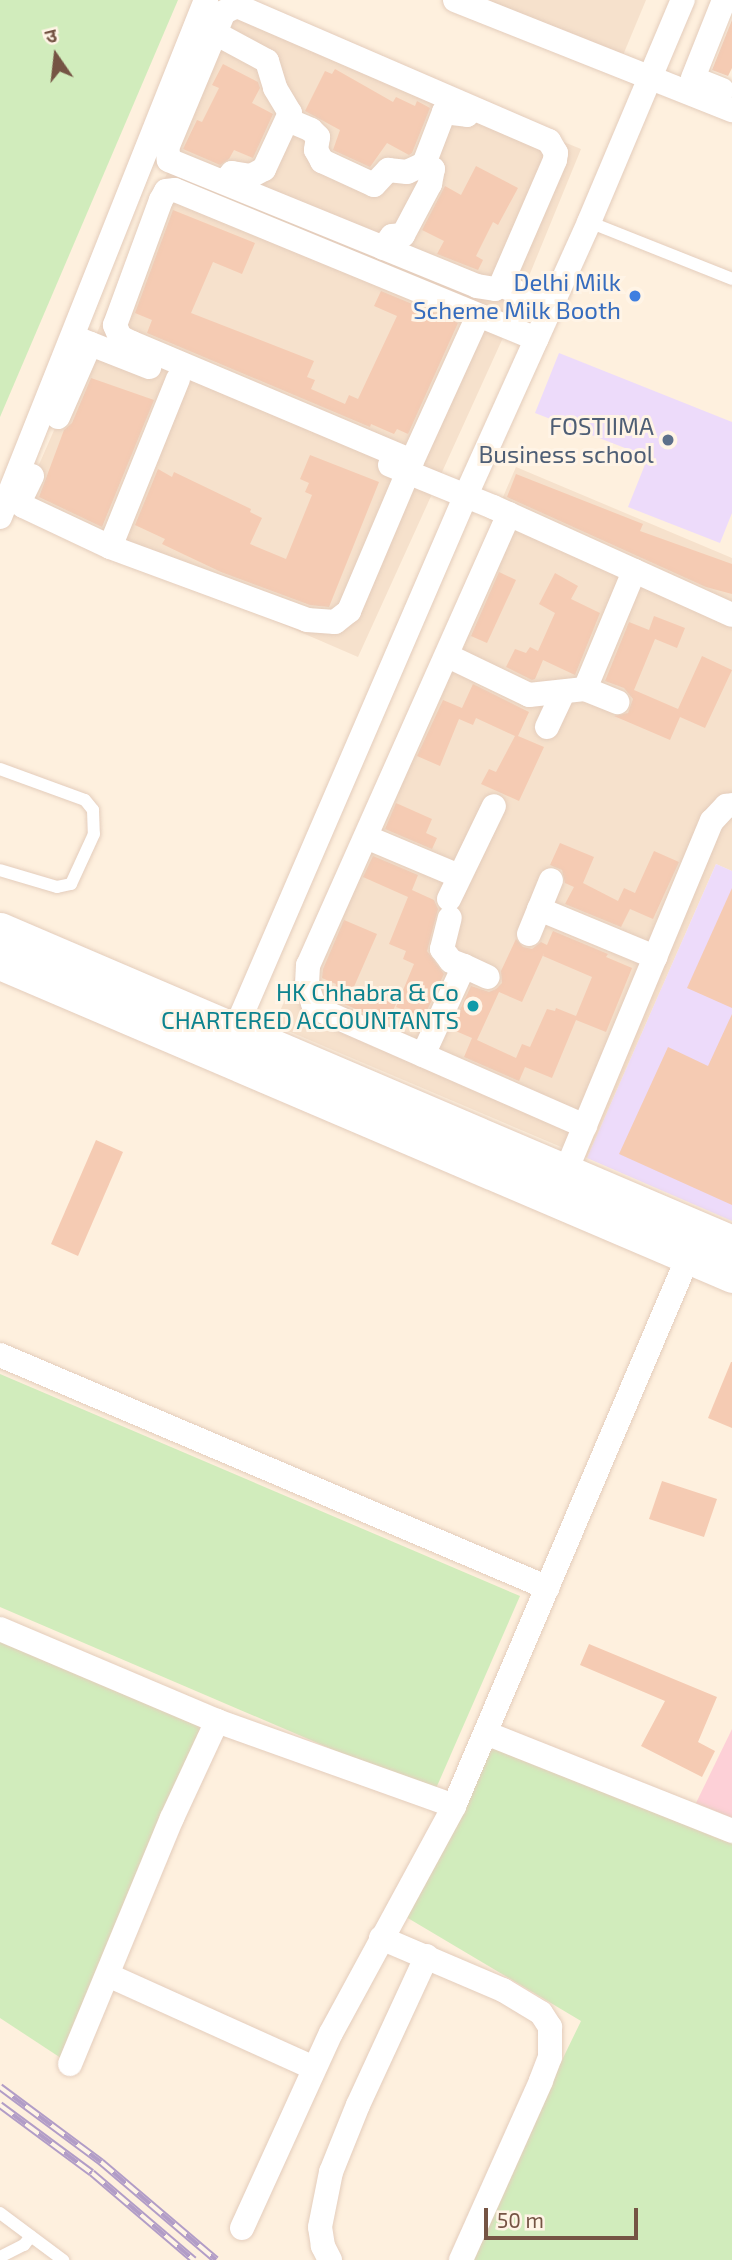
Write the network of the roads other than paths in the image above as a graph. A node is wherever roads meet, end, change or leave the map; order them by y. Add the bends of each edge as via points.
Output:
1 (206, 0) edge
2 (455, 0) edge
3 (484, 0) edge
4 (683, 0) edge
5 (724, 0) edge
6 (541, 25) dead end
7 (215, 33) junction
8 (653, 70) junction
9 (693, 78) junction
10 (732, 95) edge
11 (472, 108) junction
12 (732, 110) edge
13 (288, 120) junction
14 (424, 164) junction
15 (137, 174) junction
16 (226, 182) junction
17 (166, 191) junction
18 (589, 222) junction
19 (393, 241) junction
20 (732, 279) edge
21 (501, 285) junction
22 (550, 307) junction
23 (478, 316) junction
24 (536, 339) junction
25 (81, 340) junction
26 (178, 379) junction
27 (408, 472) junction
28 (466, 495) junction
29 (509, 514) junction
30 (0, 517) edge
31 (110, 547) junction
32 (634, 571) junction
33 (732, 615) edge
34 (447, 656) junction
35 (574, 691) junction
36 (618, 702) dead end
37 (547, 727) dead end
38 (0, 769) edge
39 (732, 805) edge
40 (494, 806) dead end
41 (366, 836) junction
42 (0, 870) edge
43 (459, 876) junction
44 (551, 880) dead end
45 (539, 909) junction
46 (0, 929) edge
47 (529, 933) dead end
48 (655, 957) junction
49 (0, 962) edge
50 (464, 967) junction
51 (488, 977) dead end
52 (236, 1030) junction
53 (423, 1055) junction
54 (586, 1126) junction
55 (566, 1171) junction
56 (732, 1242) edge
57 (688, 1257) junction
58 (732, 1276) edge
59 (0, 1355) edge
60 (548, 1588) junction
61 (0, 1629) edge
62 (217, 1721) junction
63 (486, 1733) junction
64 (454, 1807) junction
65 (732, 1831) edge
66 (382, 1938) junction
67 (428, 1956) junction
68 (108, 1975) junction
69 (70, 2064) dead end
70 (314, 2068) junction
71 (0, 2213) edge
72 (242, 2228) dead end
73 (31, 2236) junction
74 (0, 2257) edge
75 (64, 2260) edge
76 (330, 2260) edge
77 (461, 2260) edge

1 - 15 street
2 - 8 street
3 - 6 street
4 - 8 street
5 - 9 street
7 - 11 street via 224,12 237,6
7 - 13 street via 267,61 275,88 290,109
7 - 16 street via 167,155 175,164
8 - 9 street
8 - 12 street
8 - 18 street
9 - 10 street
11 - 14 street via 467,115 444,112
11 - 21 street via 549,141 556,153
13 - 14 street via 317,137 316,150 322,161 370,185 388,170 407,172
13 - 16 street via 264,169 251,176 232,173
14 - 19 street via 433,169 433,179
15 - 17 street
15 - 25 street
16 - 19 street
17 - 23 street via 183,191
17 - 23 street via 117,315 120,337 407,460 412,461
18 - 20 lane
18 - 22 street
19 - 21 street via 427,266 487,289
21 - 22 street
22 - 24 street
23 - 24 street
24 - 28 street
25 - 26 street
25 - 30 street
25 - 31 street via 21,501 23,506
26 - 27 street
26 - 31 street
27 - 28 street
27 - 31 street via 349,611 335,622 307,620
28 - 29 street
28 - 52 street
29 - 32 street
29 - 34 street
32 - 33 street
32 - 35 street
34 - 35 street via 529,695
34 - 41 street
35 - 36 street
35 - 37 street
38 - 42 lane via 85,800 93,810 94,834 71,884 57,887
39 - 48 street via 712,821
40 - 43 street
41 - 43 street
41 - 53 street via 308,965 307,985 313,1003 325,1012
43 - 50 street via 442,949 451,961
44 - 45 street
45 - 47 street
45 - 48 street
46 - 52 street
48 - 54 street
49 - 57 street
50 - 51 street
50 - 53 street
52 - 55 street
53 - 54 street
54 - 55 street
55 - 56 street
57 - 58 street
57 - 60 street
59 - 60 street
60 - 63 street
61 - 62 street
62 - 64 street
62 - 68 street
63 - 64 street
63 - 65 street
64 - 66 street
66 - 67 street
66 - 70 street
67 - 76 street via 331,2172 320,2227
67 - 77 street via 503,1990 541,2013 550,2026 550,2057 541,2081
68 - 69 street
68 - 70 street
70 - 72 street
71 - 73 lane
73 - 74 lane via 24,2245
73 - 75 lane

